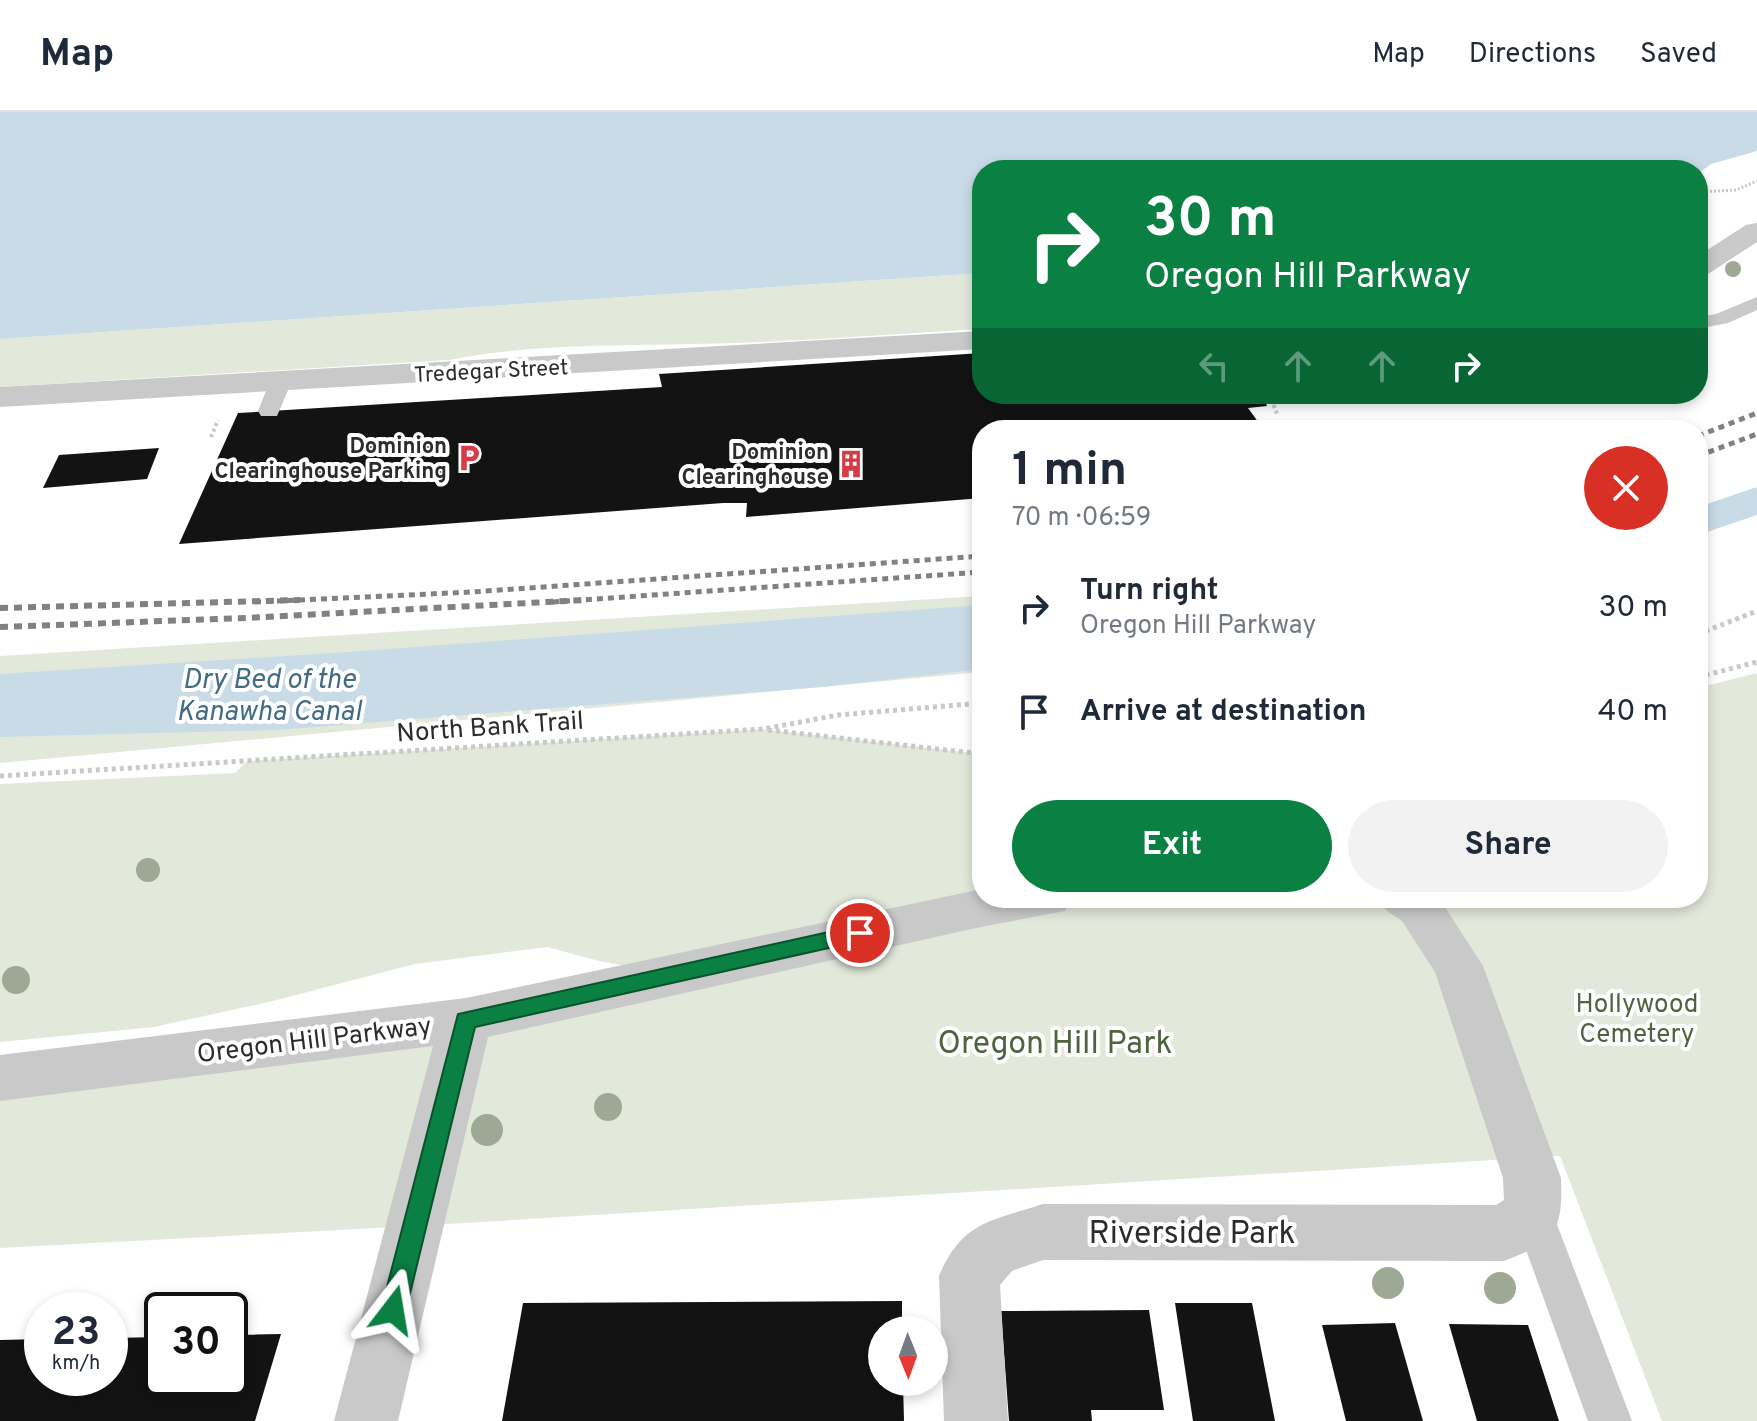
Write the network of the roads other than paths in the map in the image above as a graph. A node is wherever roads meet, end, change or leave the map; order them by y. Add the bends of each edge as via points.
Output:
1 (1756, 230) edge
2 (1708, 261) edge
3 (1757, 303) edge
4 (1708, 321) edge
5 (972, 341) edge
6 (281, 381) junction
7 (0, 397) edge
8 (269, 411) dead end
9 (987, 908) edge
10 (1415, 908) edge
11 (466, 1020) junction
12 (0, 1078) edge
13 (1533, 1196) junction
14 (366, 1421) edge
15 (976, 1421) edge
16 (1610, 1421) edge

1 - 2 street
3 - 4 lane
5 - 6 street, Tredegar Street via 669,367
6 - 7 street, Tredegar Street
6 - 8 lane
9 - 11 street, Oregon Hill Parkway
10 - 13 street via 1458,966
11 - 12 street, Oregon Hill Parkway
11 - 14 street
13 - 15 street, Riverside Park via 1504,1233 1043,1232 992,1249 969,1276
13 - 16 lane

